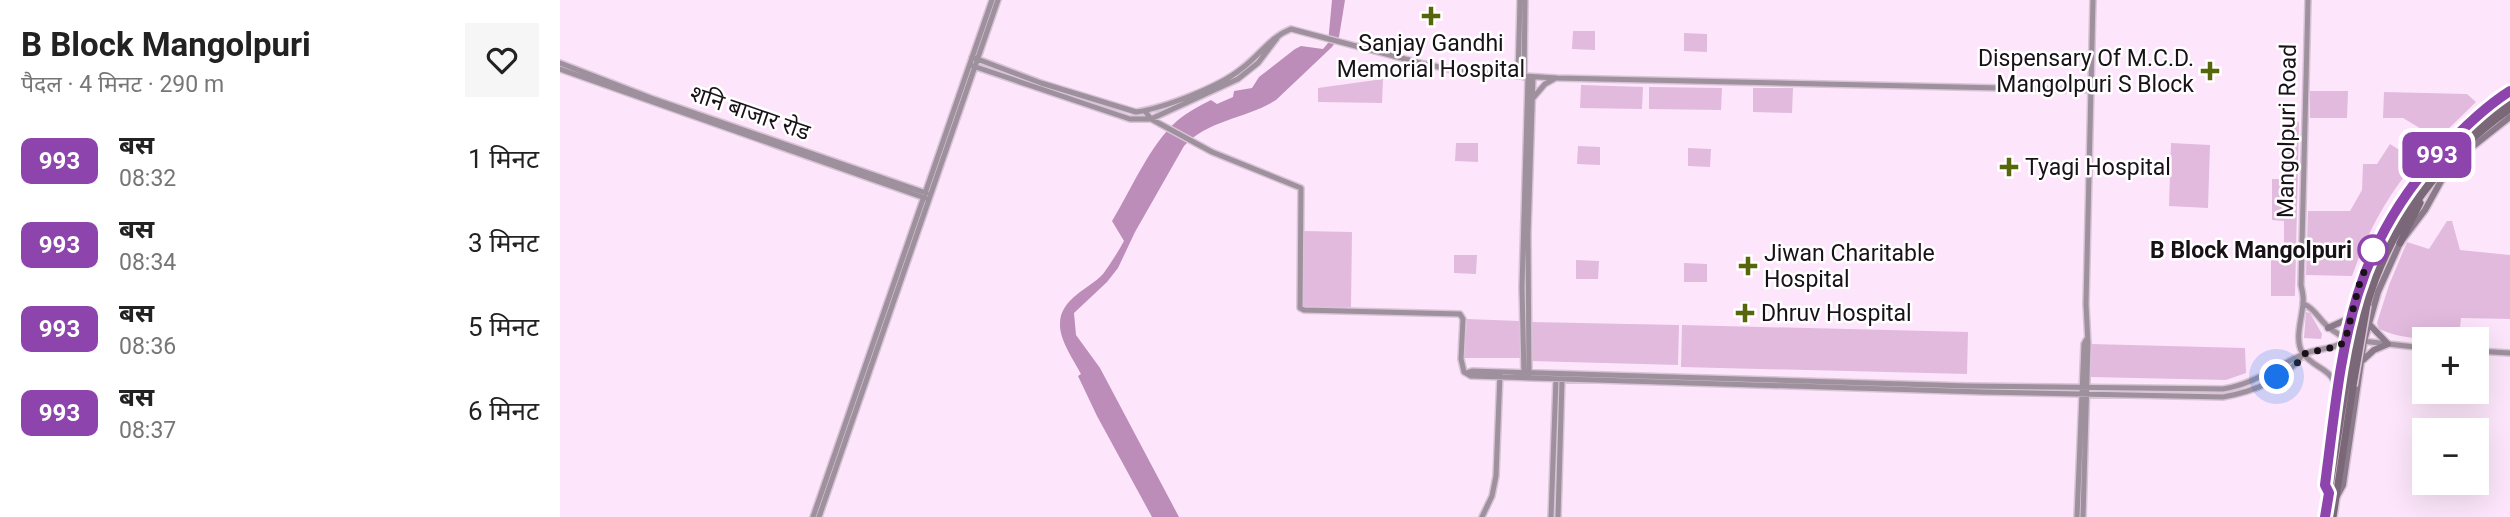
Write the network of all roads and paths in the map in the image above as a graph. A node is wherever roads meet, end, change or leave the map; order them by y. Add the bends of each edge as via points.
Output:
1 (992, 0) edge
2 (998, 0) edge
3 (1520, 0) edge
4 (1525, 0) edge
5 (2093, 0) edge
6 (2308, 0) edge
7 (1279, 35) junction
8 (973, 62) junction
9 (560, 63) edge
10 (560, 69) edge
11 (1526, 77) junction
12 (1557, 78) junction
13 (2091, 90) junction
14 (2510, 91) edge
15 (1532, 100) junction
16 (2510, 101) edge
17 (2510, 109) edge
18 (1145, 111) junction
19 (2510, 117) edge
20 (1151, 119) junction
21 (2436, 170) junction
22 (2416, 181) junction
23 (2424, 193) junction
24 (926, 196) junction
25 (2414, 197) junction
26 (2400, 243) junction
27 (2304, 304) junction
28 (2350, 318) junction
29 (2369, 324) junction
30 (2328, 328) junction
31 (2345, 341) junction
32 (2364, 341) junction
33 (2388, 344) junction
34 (2412, 347) edge
35 (2489, 352) edge
36 (2303, 354) junction
37 (2510, 354) edge
38 (2362, 361) junction
39 (1500, 374) junction
40 (1527, 375) junction
41 (1559, 380) junction
42 (2358, 386) junction
43 (2084, 391) junction
44 (2337, 391) junction
45 (2336, 476) junction
46 (2333, 496) junction
47 (813, 517) edge
48 (818, 517) edge
49 (1482, 517) edge
50 (1551, 517) edge
51 (1558, 517) edge
52 (2077, 517) edge
53 (2082, 517) edge
54 (2325, 517) edge
55 (2333, 517) edge

1 - 8 street
2 - 8 street
3 - 11 street
4 - 11 street
5 - 13 street
6 - 27 street, Mangolpuri Road
7 - 11 street via 1292,29 1469,73
7 - 18 street via 1224,80
7 - 20 street via 1258,63 1238,79
8 - 18 street via 1126,110
8 - 20 street via 1130,119
8 - 24 street
9 - 24 street, शनि बाजार रोड
10 - 24 street, शनि बाजार रोड
11 - 12 street
11 - 15 street
11 - 40 street via 1522,287
12 - 13 street
12 - 15 street
13 - 43 street
14 - 22 main road via 2467,125
15 - 40 street
16 - 21 highway via 2467,134
17 - 21 highway
18 - 20 street
19 - 26 main road via 2441,181
20 - 39 street via 1194,143 1301,188 1300,309 1460,314 1461,359 1466,373
21 - 23 highway
21 - 25 highway
22 - 25 highway
22 - 28 main road via 2372,253
23 - 25 highway
23 - 26 highway
24 - 47 street
24 - 48 street
25 - 45 highway, bridge via 2383,261 2364,317
25 - 45 highway, bridge via 2377,257 2357,316
26 - 29 main road
27 - 30 street
27 - 36 street, Mangolpuri Road
28 - 30 main road
28 - 31 main road
29 - 32 main road
29 - 33 main road
30 - 31 street
31 - 32 street
31 - 36 street
31 - 44 main road
32 - 33 street
32 - 38 main road
33 - 34 street
33 - 38 main road
35 - 37 street
36 - 43 street via 2253,382 2224,389
36 - 44 street via 2334,378
38 - 42 main road
39 - 40 street
39 - 49 street via 1495,484
40 - 41 street
40 - 43 street
41 - 43 street
41 - 50 street
41 - 51 street
42 - 44 main road via 2346,377
42 - 46 main road via 2343,485
43 - 52 street
43 - 53 street
44 - 46 main road via 2325,485
45 - 46 highway
46 - 54 highway
46 - 55 highway

